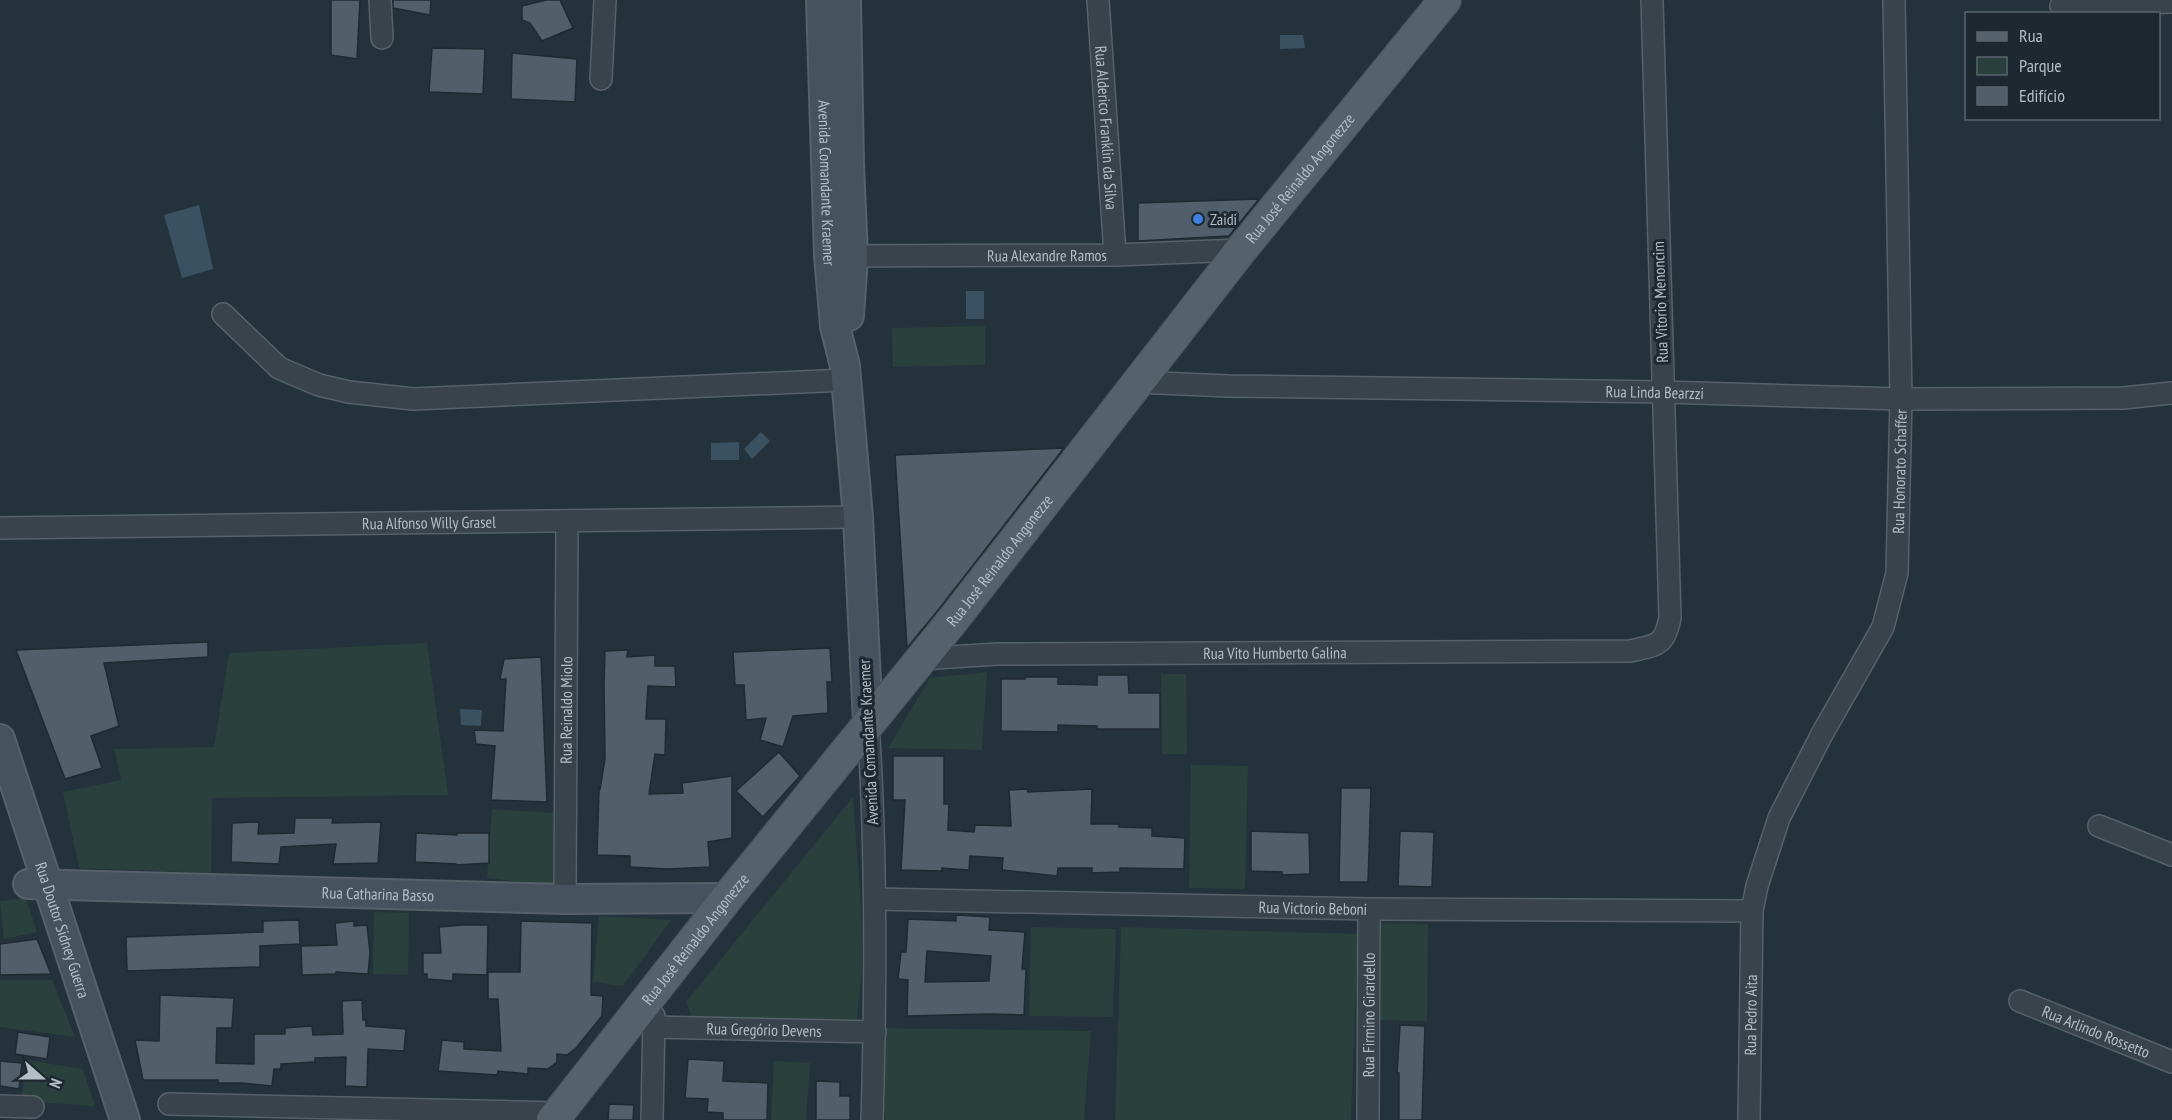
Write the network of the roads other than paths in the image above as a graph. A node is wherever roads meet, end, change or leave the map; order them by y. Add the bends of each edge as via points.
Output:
1 (380, 0) edge
2 (604, 0) edge
3 (821, 0) edge
4 (846, 0) edge
5 (1098, 0) edge
6 (1445, 0) edge
7 (1652, 0) edge
8 (1894, 0) edge
9 (2172, 2) edge
10 (2061, 6) dead end
11 (382, 38) dead end
12 (835, 51) junction
13 (601, 79) dead end
14 (1241, 250) junction
15 (1115, 255) junction
16 (841, 256) junction
17 (223, 314) dead end
18 (846, 373) junction
19 (1137, 382) junction
20 (1663, 392) junction
21 (2172, 393) edge
22 (1901, 399) junction
23 (858, 517) junction
24 (567, 521) junction
25 (0, 528) edge
26 (1630, 651) joint
27 (921, 659) junction
28 (868, 723) junction
29 (0, 739) edge
30 (0, 797) edge
31 (2099, 826) dead end
32 (2172, 855) edge
33 (38, 884) junction
34 (727, 898) junction
35 (565, 899) junction
36 (875, 899) junction
37 (1369, 909) junction
38 (1752, 911) junction
39 (654, 992) junction
40 (2020, 1001) dead end
41 (653, 1027) junction
42 (875, 1032) junction
43 (2172, 1062) edge
44 (169, 1104) dead end
45 (0, 1106) edge
46 (33, 1107) dead end
47 (556, 1116) edge
48 (106, 1120) edge
49 (125, 1120) edge
50 (652, 1120) edge
51 (872, 1120) edge
52 (1368, 1120) edge
53 (1749, 1120) edge

1 - 11 street
2 - 13 street
3 - 12 main road, Avenida Comandante Kraemer
4 - 12 main road, Avenida Comandante Kraemer
5 - 15 street, Rua Alderico Franklin da Silva
6 - 14 main road, Rua José Reinaldo Angonezze
7 - 20 street, Rua Vitorio Menoncim
8 - 22 street, Rua Honorato Schaffer
9 - 10 street
12 - 16 main road, Avenida Comandante Kraemer
14 - 15 street, Rua Alexandre Ramos
14 - 19 main road, Rua José Reinaldo Angonezze
15 - 16 street, Rua Alexandre Ramos
16 - 18 main road, Avenida Comandante Kraemer via 835,326
17 - 18 street via 279,368 319,385 413,399
18 - 23 main road, Avenida Comandante Kraemer
19 - 20 street, Rua Linda Bearzzi
19 - 27 main road, Rua José Reinaldo Angonezze
20 - 22 street, Rua Linda Bearzzi
20 - 26 street, Rua Vitorio Menoncim via 1670,618 1666,635 1655,645
21 - 22 street, Rua Linda Bearzzi via 2123,398
22 - 38 street, Rua Honorato Schaffer via 1897,573 1883,627 1779,818
23 - 24 street, Rua Alfonso Willy Grasel
23 - 28 main road, Avenida Comandante Kraemer
24 - 25 street, Rua Alfonso Willy Grasel
24 - 35 street, Rua Reinaldo Miolo
26 - 27 street, Rua Vito Humberto Galina via 996,654
27 - 28 main road, Rua José Reinaldo Angonezze
28 - 34 main road, Rua José Reinaldo Angonezze
28 - 36 street, Avenida Comandante Kraemer
29 - 33 main road, Rua Doutor Sidney Guerra
30 - 33 main road, Rua Doutor Sidney Guerra
31 - 32 street
33 - 35 main road, Rua Catharina Basso
33 - 48 main road, Rua Doutor Sidney Guerra
33 - 49 main road, Rua Doutor Sidney Guerra
34 - 35 main road, Rua Catharina Basso
34 - 39 main road, Rua José Reinaldo Angonezze
36 - 37 street, Rua Victorio Beboni
36 - 42 street, Avenida Comandante Kraemer
37 - 38 street, Rua Victorio Beboni
37 - 52 street, Rua Firmino Girardello
38 - 53 street, Rua Pedro Aita
39 - 41 street
39 - 47 main road, Rua José Reinaldo Angonezze
40 - 43 street, Rua Arlindo Rossetto
41 - 42 street, Rua Gregório Devens
41 - 50 street
42 - 51 street, Avenida Comandante Kraemer
44 - 47 street
45 - 46 street

